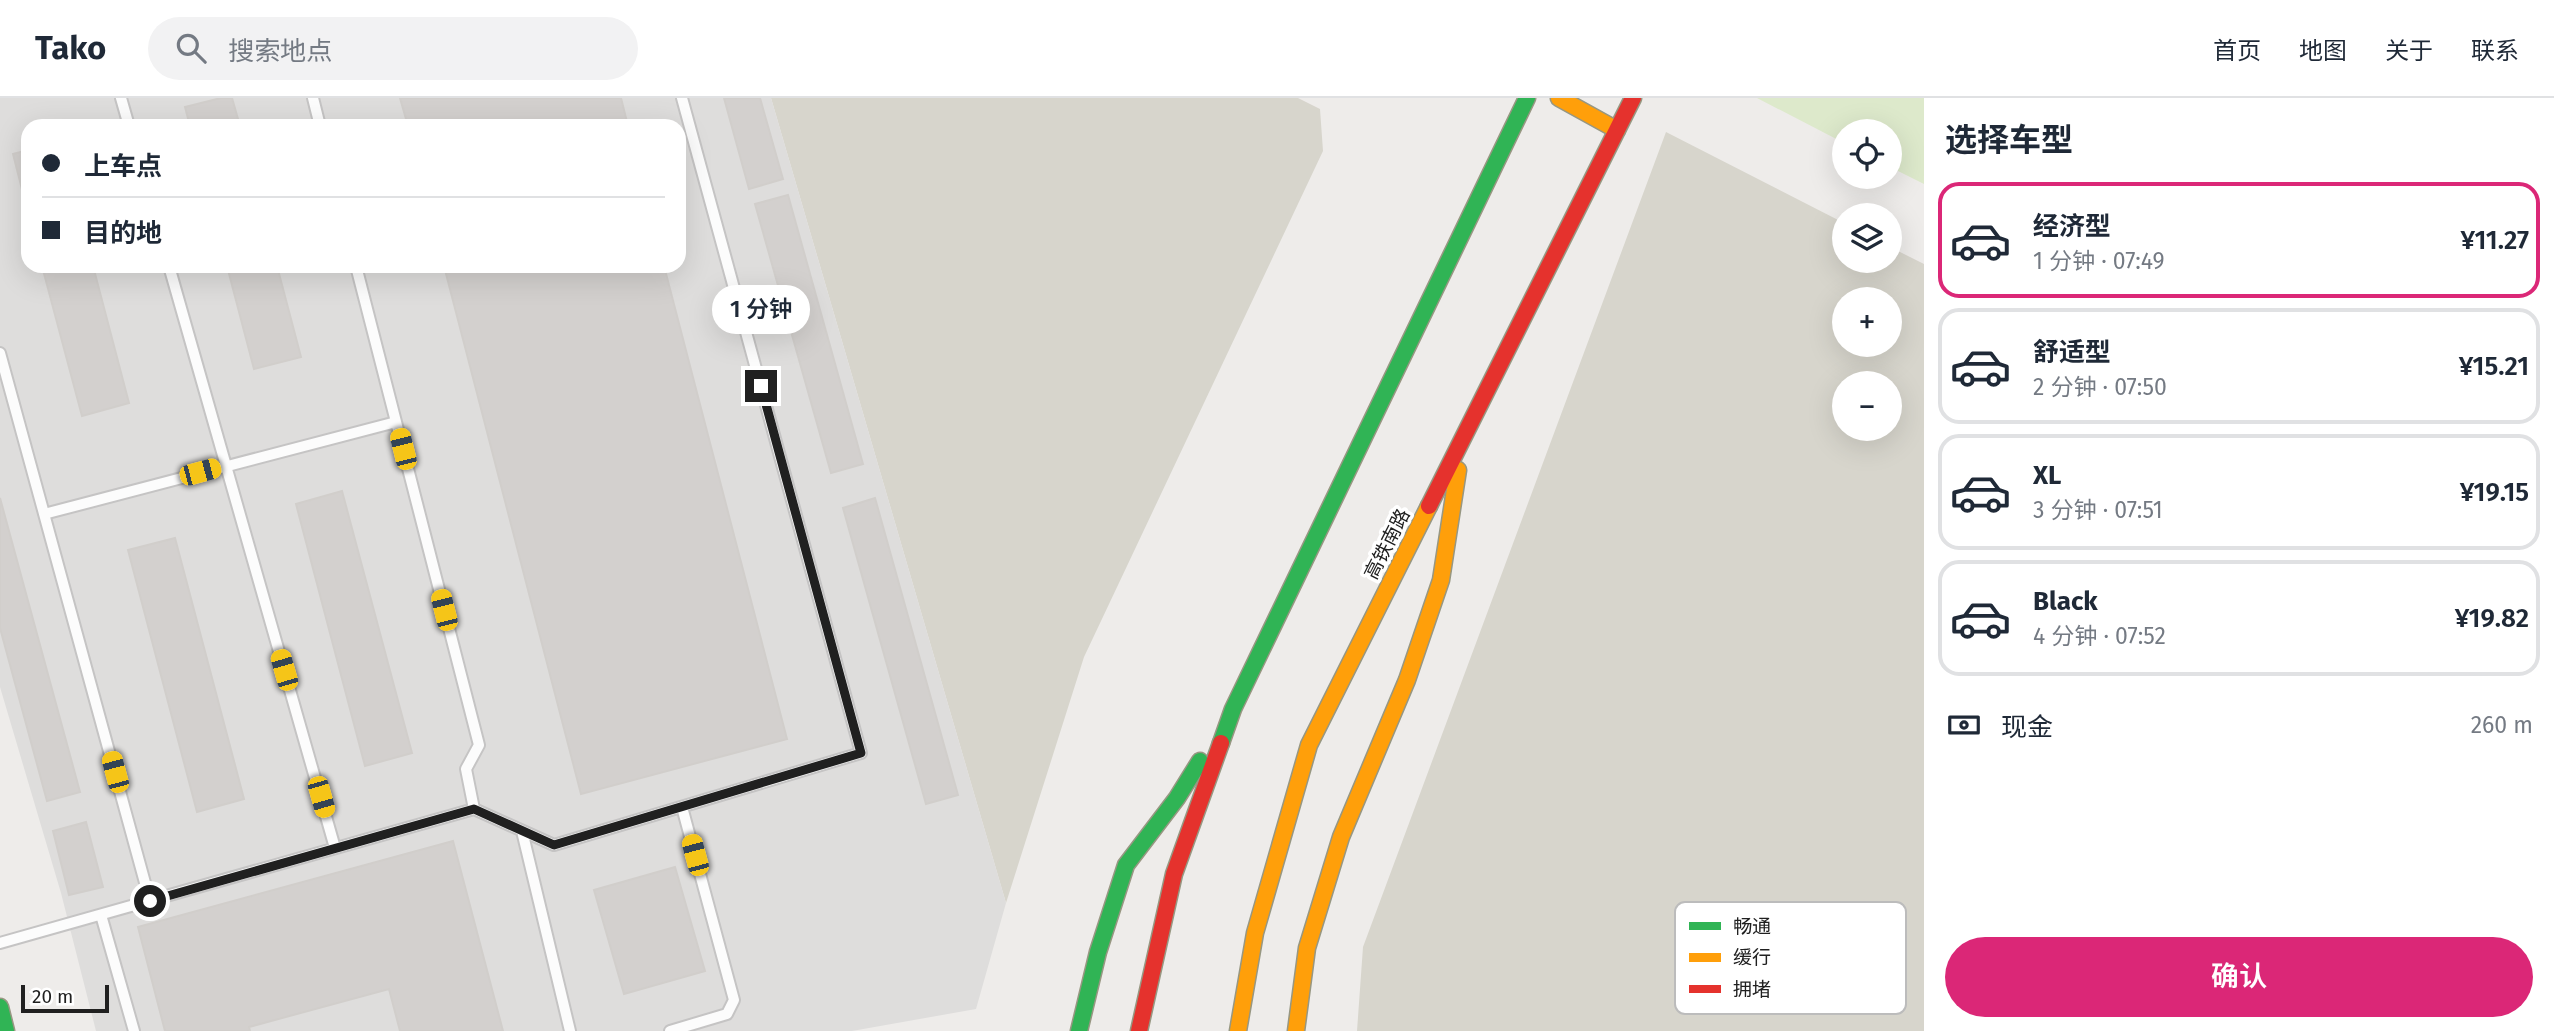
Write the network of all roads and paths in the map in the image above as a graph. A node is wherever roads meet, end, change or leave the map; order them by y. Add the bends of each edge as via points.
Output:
1 (121, 98) edge
2 (313, 98) edge
3 (682, 98) edge
4 (1527, 98) edge
5 (1559, 98) edge
6 (1633, 98) edge
7 (126, 119) edge
8 (318, 119) edge
9 (1617, 130) junction
10 (171, 273) edge
11 (358, 273) edge
12 (0, 353) edge
13 (396, 422) junction
14 (1463, 440) junction
15 (226, 466) junction
16 (44, 514) junction
17 (1233, 709) junction
18 (682, 807) junction
19 (474, 809) junction
20 (522, 831) junction
21 (335, 848) junction
22 (150, 901) junction
23 (101, 915) junction
24 (0, 943) edge
25 (1098, 952) junction
26 (0, 1007) edge
27 (1061, 1023) dead end
28 (6, 1031) edge
29 (134, 1031) edge
30 (570, 1031) edge
31 (670, 1031) edge
32 (1079, 1031) edge
33 (1139, 1031) edge
34 (1238, 1031) edge
35 (1296, 1031) edge

1 - 7 lane
2 - 8 lane
3 - 18 lane via 861,753
4 - 17 main road
5 - 9 main road
6 - 9 main road, 高铁南路
9 - 14 main road, 高铁南路
10 - 15 lane
11 - 13 lane
12 - 16 lane
13 - 15 lane
13 - 19 lane via 479,746 466,769
14 - 34 main road, 高铁南路 via 1309,745 1255,933
14 - 35 main road via 1441,580 1407,680 1341,837 1307,948
15 - 16 lane
15 - 21 lane
16 - 22 lane
17 - 25 main road via 1177,798 1126,864
17 - 33 main road via 1174,874
18 - 20 lane via 554,845
18 - 31 lane via 734,1000 727,1014
19 - 20 lane
19 - 21 lane
20 - 30 lane
21 - 22 lane
22 - 23 lane
23 - 24 lane
23 - 29 lane
25 - 27 main road via 1077,1008
25 - 32 main road
26 - 28 main road

